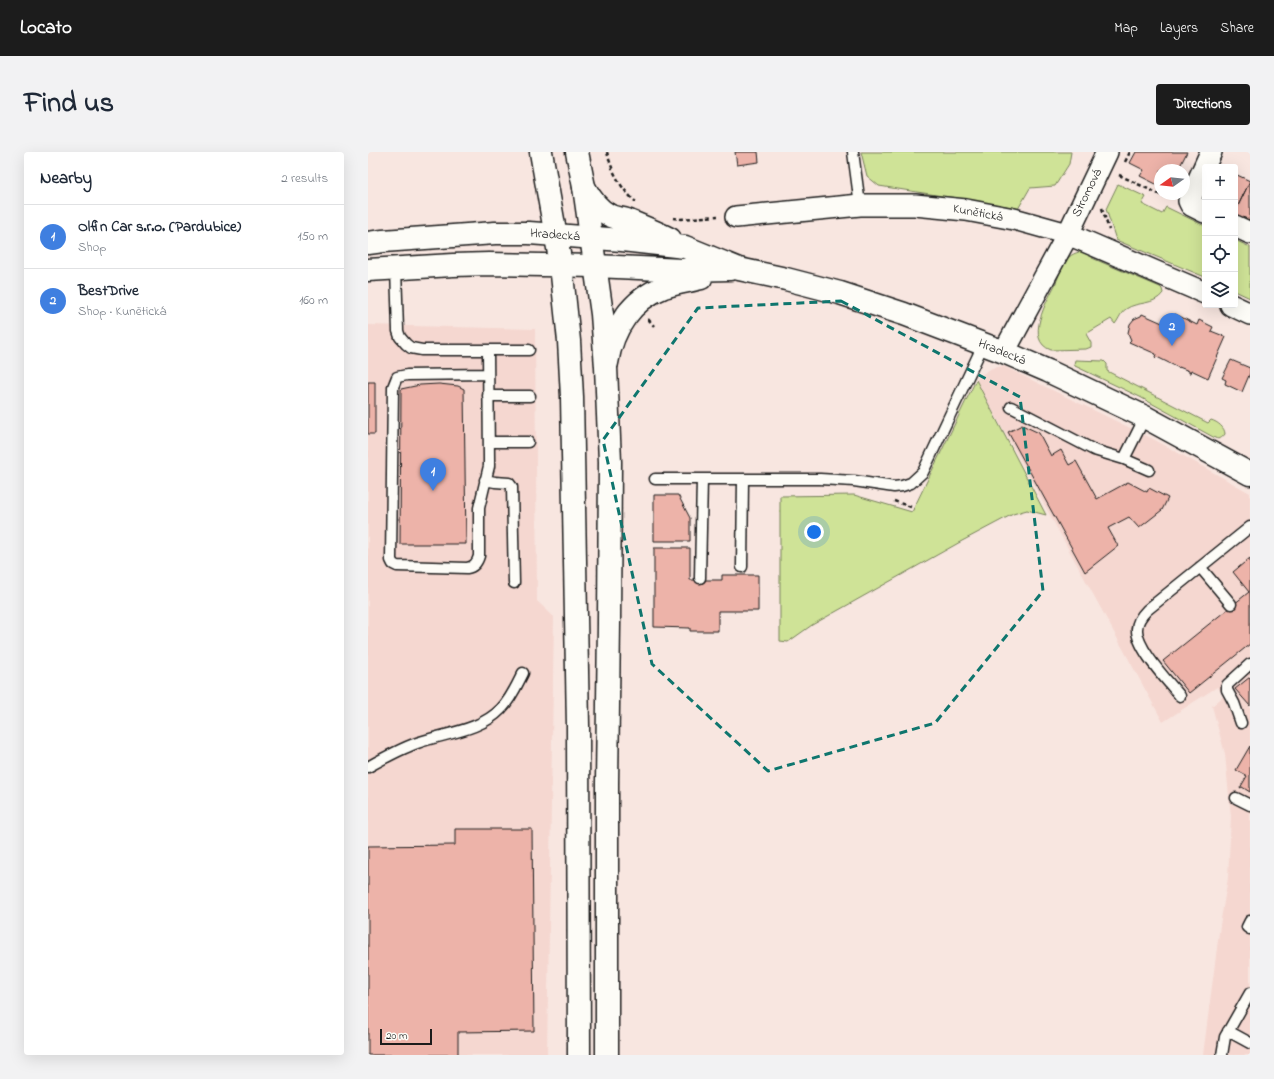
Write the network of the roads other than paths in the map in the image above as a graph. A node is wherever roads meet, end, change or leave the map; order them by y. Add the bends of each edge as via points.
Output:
1 (541, 152) edge
2 (577, 152) edge
3 (853, 152) edge
4 (1107, 152) edge
5 (1211, 152) edge
6 (584, 187) junction
7 (860, 205) junction
8 (1197, 206) edge
9 (736, 217) road end
10 (1238, 227) edge
11 (1250, 233) edge
12 (556, 234) junction
13 (1068, 234) junction
14 (591, 238) junction
15 (368, 243) edge
16 (685, 247) junction
17 (561, 265) junction
18 (595, 266) junction
19 (396, 268) junction
20 (739, 269) junction
21 (368, 270) edge
22 (1202, 293) edge
23 (1237, 308) edge
24 (1250, 314) edge
25 (983, 344) junction
26 (488, 350) junction
27 (529, 350) dead end
28 (1004, 352) junction
29 (606, 367) junction
30 (488, 374) junction
31 (488, 396) junction
32 (530, 396) dead end
33 (1011, 407) dead end
34 (1145, 417) junction
35 (489, 442) junction
36 (528, 442) dead end
37 (1124, 459) junction
38 (1149, 470) dead end
39 (1250, 474) edge
40 (655, 479) dead end
41 (702, 479) junction
42 (743, 479) junction
43 (485, 480) junction
44 (1250, 527) edge
45 (742, 567) dead end
46 (1200, 567) junction
47 (700, 578) dead end
48 (514, 583) dead end
49 (1231, 604) dead end
50 (1250, 664) edge
51 (523, 672) dead end
52 (1180, 696) dead end
53 (1241, 723) dead end
54 (368, 767) edge
55 (1236, 798) dead end
56 (1250, 806) edge
57 (1250, 921) edge
58 (1250, 928) edge
59 (1250, 993) edge
60 (1228, 1031) junction
61 (1250, 1043) edge
62 (579, 1055) edge
63 (606, 1055) edge
64 (1222, 1055) edge

1 - 12 main road
2 - 6 main road
3 - 7 lane
4 - 13 street, Stromová
5 - 8 street
6 - 14 main road
6 - 16 main road via 595,204 610,215 658,233
7 - 9 street, Kunětická
7 - 13 street, Kunětická via 915,205 966,210 1014,219
10 - 11 street
12 - 14 main road, Hradecká
12 - 15 main road, Hradecká via 495,233
12 - 17 main road
13 - 22 street, Kunětická
13 - 28 street, Stromová
14 - 16 main road, Hradecká
14 - 18 main road
16 - 20 main road, Hradecká
17 - 18 main road, Hradecká
17 - 19 main road, Hradecká via 482,264
17 - 62 main road via 569,341 574,466
18 - 20 main road, Hradecká via 683,270
18 - 29 main road
19 - 21 main road, Hradecká
19 - 26 lane via 397,324 400,337 406,344 422,350
20 - 25 main road, Hradecká via 840,293
20 - 29 main road via 665,287 644,298 618,327 610,346
23 - 24 street
25 - 28 main road, Hradecká
25 - 42 lane via 925,468 911,483 894,487 837,480
26 - 27 lane
26 - 30 lane
28 - 34 main road, Hradecká
29 - 63 main road via 610,462 610,623
30 - 31 lane
30 - 43 lane via 407,375 397,377 394,382 391,560 393,564 467,568 475,565 479,556 479,508
31 - 32 lane
31 - 35 lane
33 - 37 lane via 1094,450
34 - 37 lane
34 - 39 main road, Hradecká
35 - 36 lane
35 - 43 lane via 489,466
37 - 38 lane
40 - 41 lane
41 - 42 lane
41 - 47 lane
42 - 45 lane
43 - 48 lane via 509,483 512,487
44 - 46 lane
46 - 49 lane
46 - 52 lane via 1147,610 1137,629 1140,644
50 - 53 lane via 1227,684 1227,690
51 - 54 lane via 509,700 485,721 418,742
55 - 56 lane
57 - 58 lane via 1247,927
59 - 60 lane
60 - 61 lane
60 - 64 lane via 1223,1042

